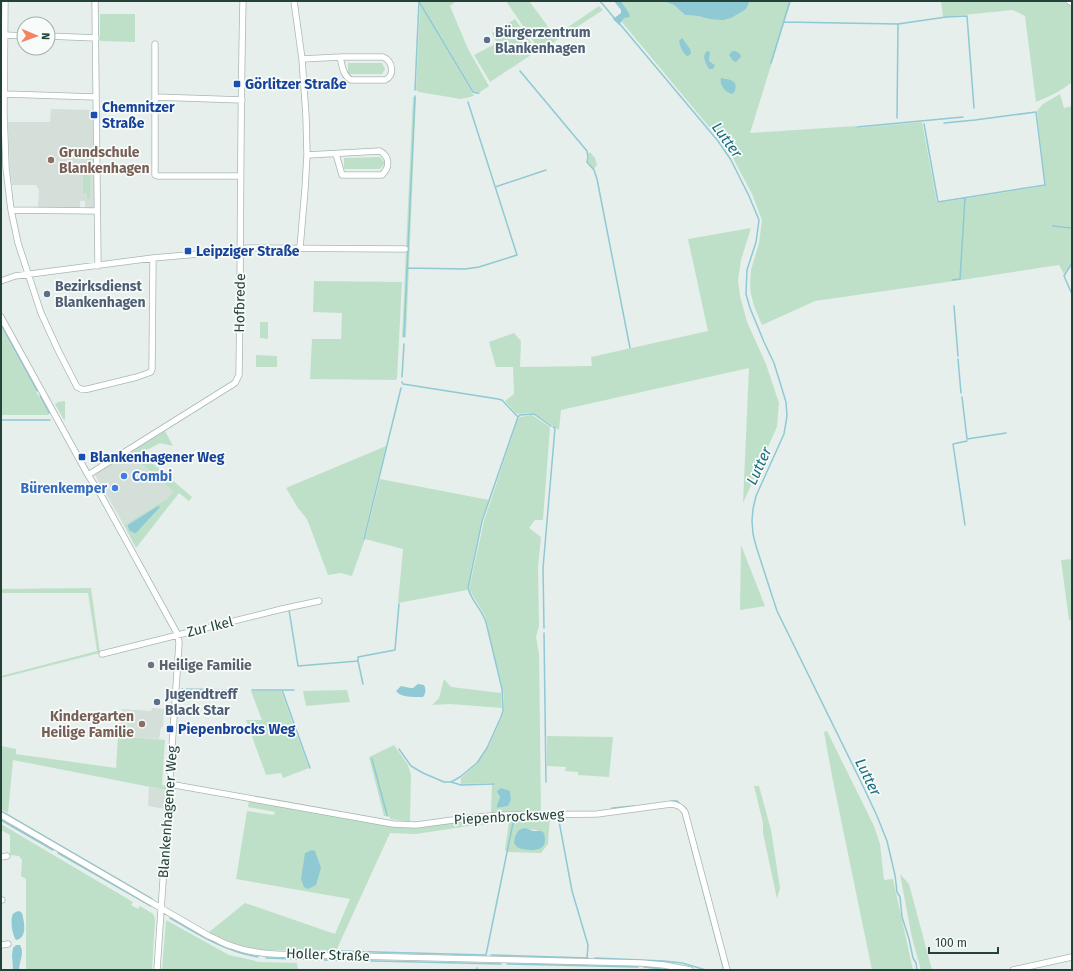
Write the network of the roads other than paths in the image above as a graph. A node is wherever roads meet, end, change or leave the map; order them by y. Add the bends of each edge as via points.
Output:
1 (5, 1) edge
2 (95, 1) edge
3 (243, 1) edge
4 (294, 1) edge
5 (1069, 1) edge
6 (1072, 3) edge
7 (5, 35) junction
8 (16, 36) edge
9 (56, 36) edge
10 (96, 38) junction
11 (155, 44) dead end
12 (340, 57) junction
13 (302, 59) junction
14 (3, 69) edge
15 (5, 94) junction
16 (96, 97) junction
17 (155, 97) junction
18 (242, 100) junction
19 (3, 113) edge
20 (336, 154) junction
21 (307, 155) junction
22 (240, 176) junction
23 (12, 210) junction
24 (97, 211) junction
25 (300, 248) junction
26 (406, 249) dead end
27 (240, 250) junction
28 (153, 258) junction
29 (98, 266) junction
30 (28, 275) junction
31 (1, 281) edge
32 (1, 317) edge
33 (88, 475) junction
34 (319, 601) dead end
35 (178, 635) junction
36 (102, 654) dead end
37 (169, 784) junction
38 (1, 815) edge
39 (161, 908) junction
40 (8, 944) dead end
41 (1, 945) edge
42 (1072, 957) edge
43 (157, 970) edge
44 (690, 970) edge
45 (727, 970) edge
46 (1013, 970) edge

1 - 7 street
2 - 10 street
3 - 18 street, Hofbrede
4 - 13 street
5 - 6 street
7 - 8 street
7 - 14 street
9 - 10 street
10 - 16 street
11 - 17 street
12 - 12 street via 345,76 350,80 385,80 391,75 390,64 383,57
12 - 13 street
13 - 21 street
14 - 15 street
15 - 16 street
15 - 19 street
16 - 24 street
17 - 18 street
17 - 22 street via 155,175
18 - 22 street, Hofbrede
19 - 23 street via 6,168
20 - 20 street via 342,175 382,175 388,166 387,159 380,151
20 - 21 street
21 - 25 street
22 - 27 street, Hofbrede
23 - 24 street
23 - 30 street via 18,243
24 - 29 street
25 - 26 street
25 - 27 street
27 - 28 street
27 - 33 street, Hofbrede via 237,379
28 - 29 street
28 - 30 street via 151,372 83,390 77,387 46,326
29 - 30 street
30 - 31 street
32 - 33 street, Blankenhagener Weg
33 - 35 street, Blankenhagener Weg
34 - 35 street, Zur Ikel
35 - 36 street, Zur Ikel
35 - 37 street, Blankenhagener Weg
37 - 39 street, Blankenhagener Weg
37 - 45 street, Piepenbrocksweg via 392,824 416,825 468,818 597,814 678,805 685,812
38 - 39 street, Holler Straße
39 - 43 street, Blankenhagener Weg
39 - 44 street, Holler Straße via 231,946 262,953 642,963
40 - 41 street
42 - 46 street

